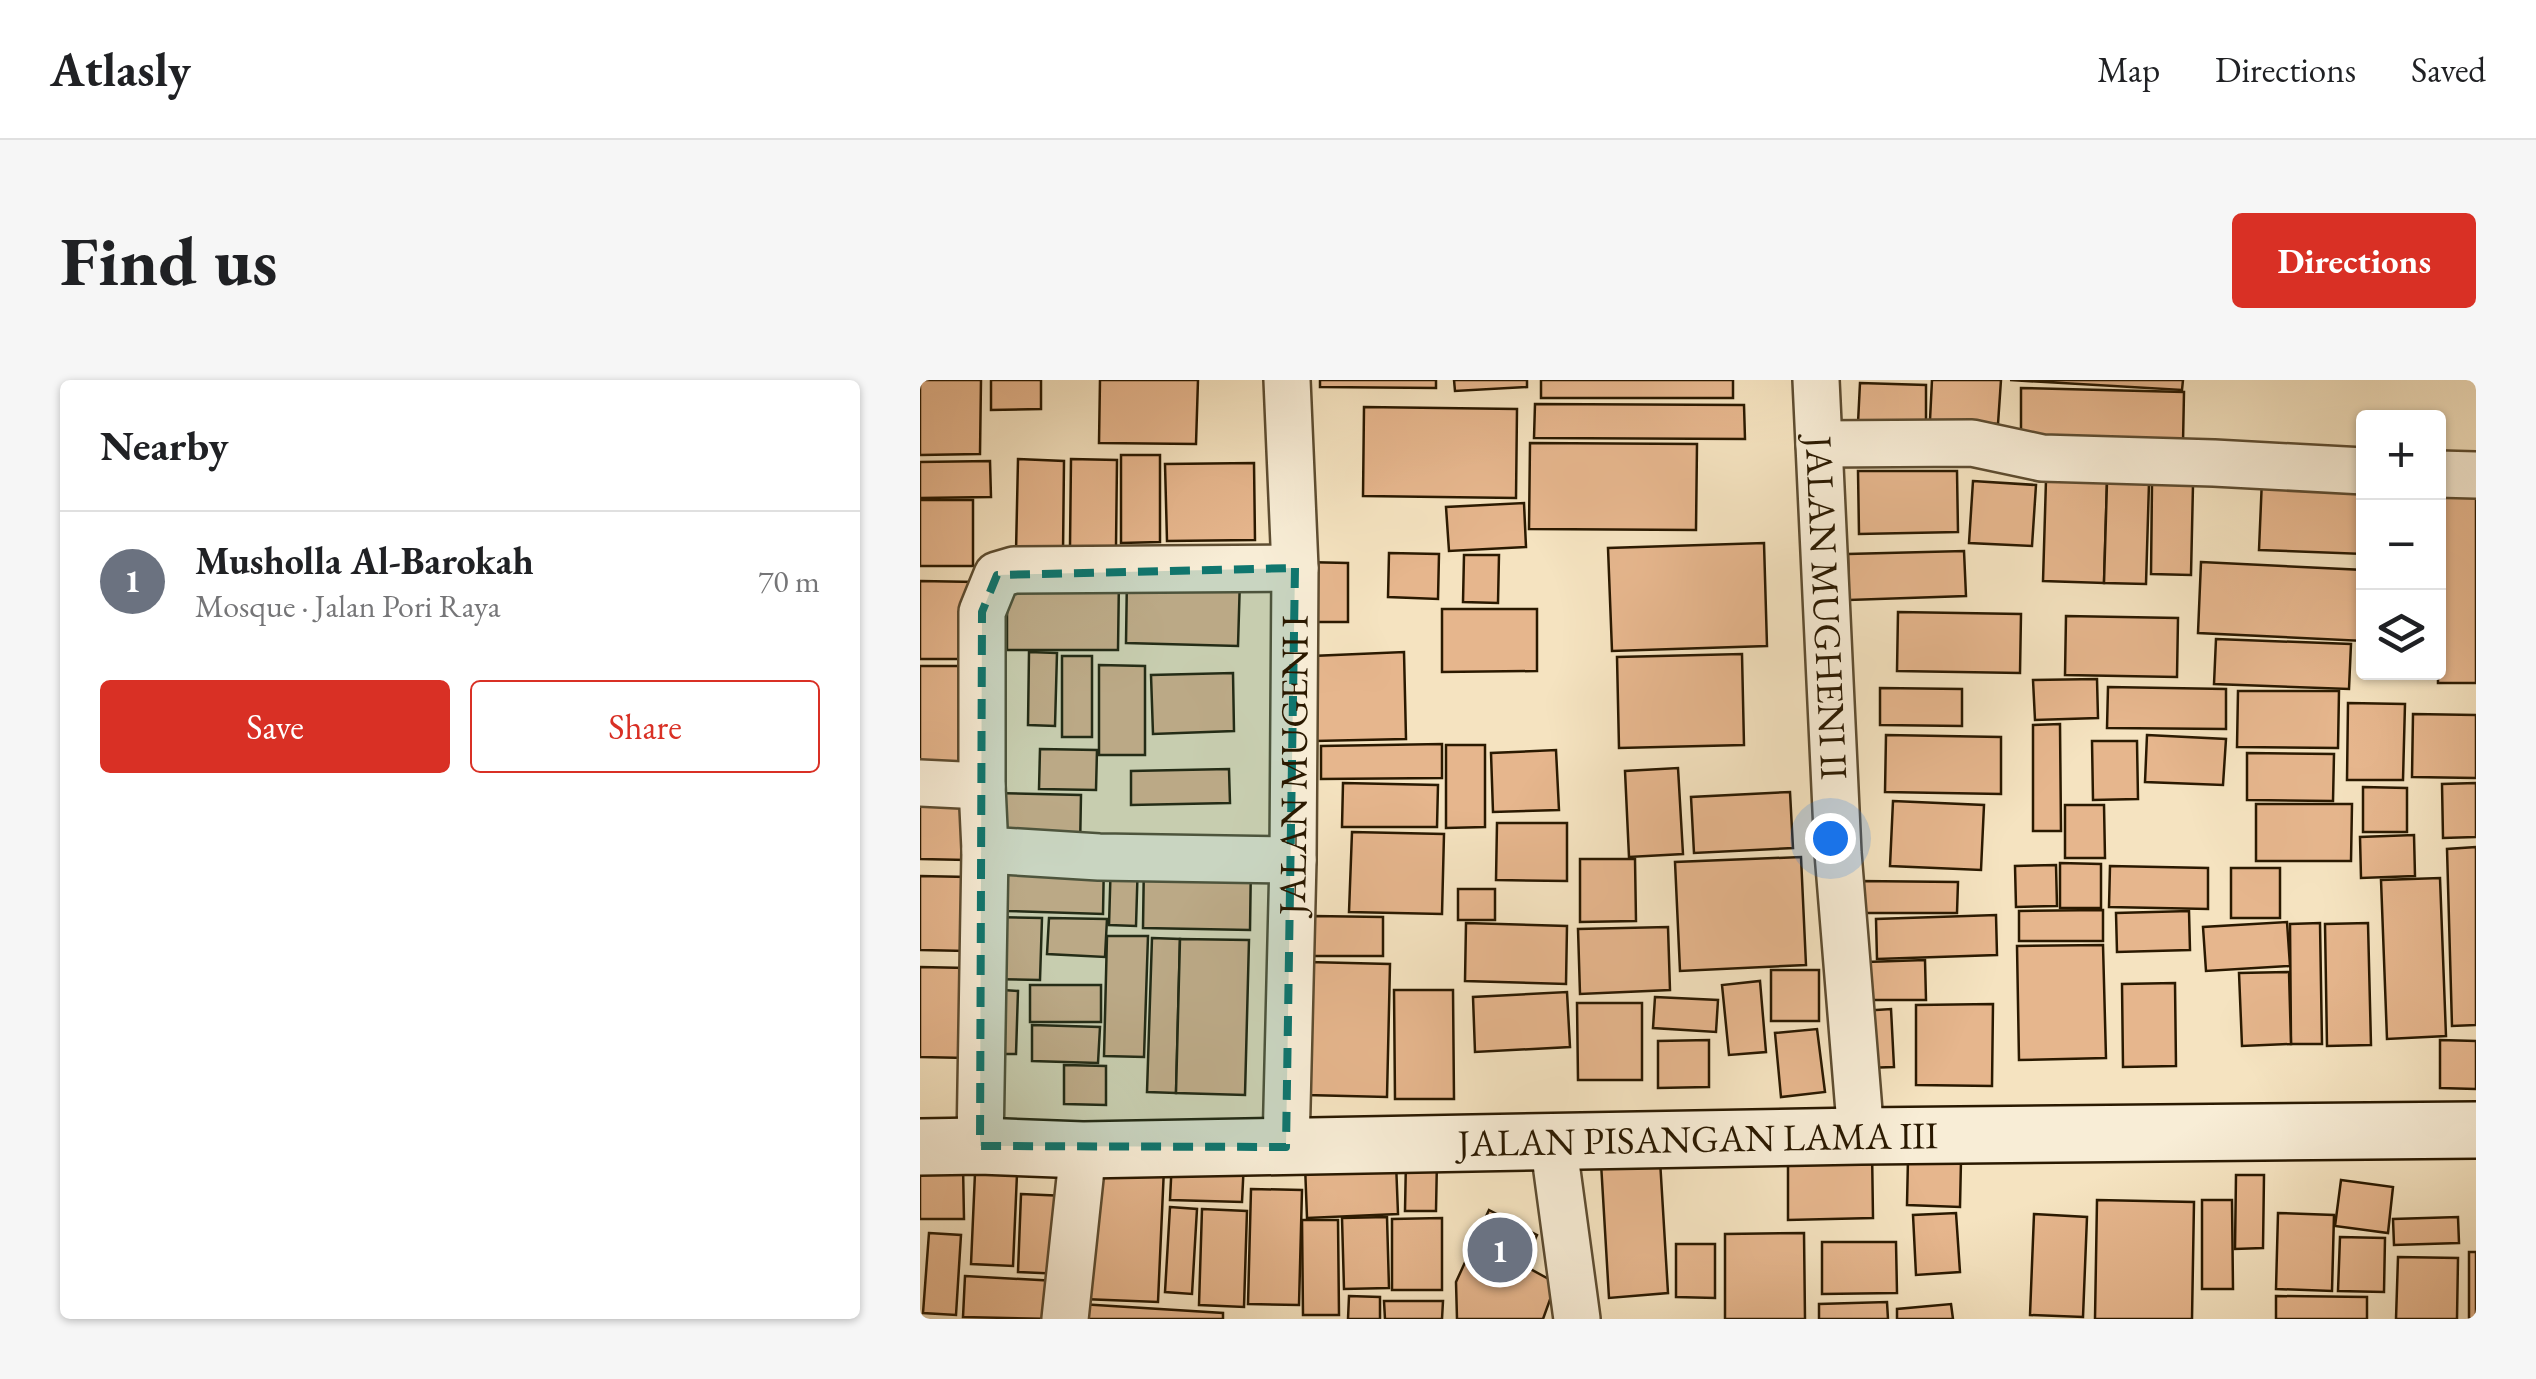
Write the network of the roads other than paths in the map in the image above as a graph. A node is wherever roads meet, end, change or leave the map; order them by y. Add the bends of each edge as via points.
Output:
1 (1288, 380) edge
2 (1816, 380) edge
3 (1819, 444) junction
4 (2356, 470) edge
5 (2446, 474) edge
6 (2476, 475) edge
7 (1294, 568) junction
8 (920, 784) edge
9 (982, 786) junction
10 (985, 850) junction
11 (1293, 860) junction
12 (2476, 1130) edge
13 (1861, 1136) junction
14 (1552, 1142) junction
15 (980, 1146) junction
16 (920, 1147) edge
17 (1286, 1147) junction
18 (1083, 1150) junction
19 (1065, 1319) edge
20 (1577, 1319) edge

1 - 7 street, JALAN MUGENI I
2 - 3 street, JALAN MUGHENI II
3 - 4 street via 1972,443 2042,458
3 - 13 street, JALAN MUGHENI II via 1838,853
5 - 6 street
7 - 9 street via 1014,570 997,576 982,612
7 - 11 street, JALAN MUGENI I
8 - 9 street
9 - 10 street
10 - 11 street
10 - 15 street
11 - 17 street, JALAN MUGENI I
12 - 13 street, JALAN PISANGAN LAMA III
13 - 14 street, JALAN PISANGAN LAMA III
14 - 17 street, JALAN PISANGAN LAMA III
14 - 20 street
15 - 16 street, JALAN PISANGAN LAMA III
15 - 18 street, JALAN PISANGAN LAMA III
17 - 18 street, JALAN PISANGAN LAMA III
18 - 19 street

